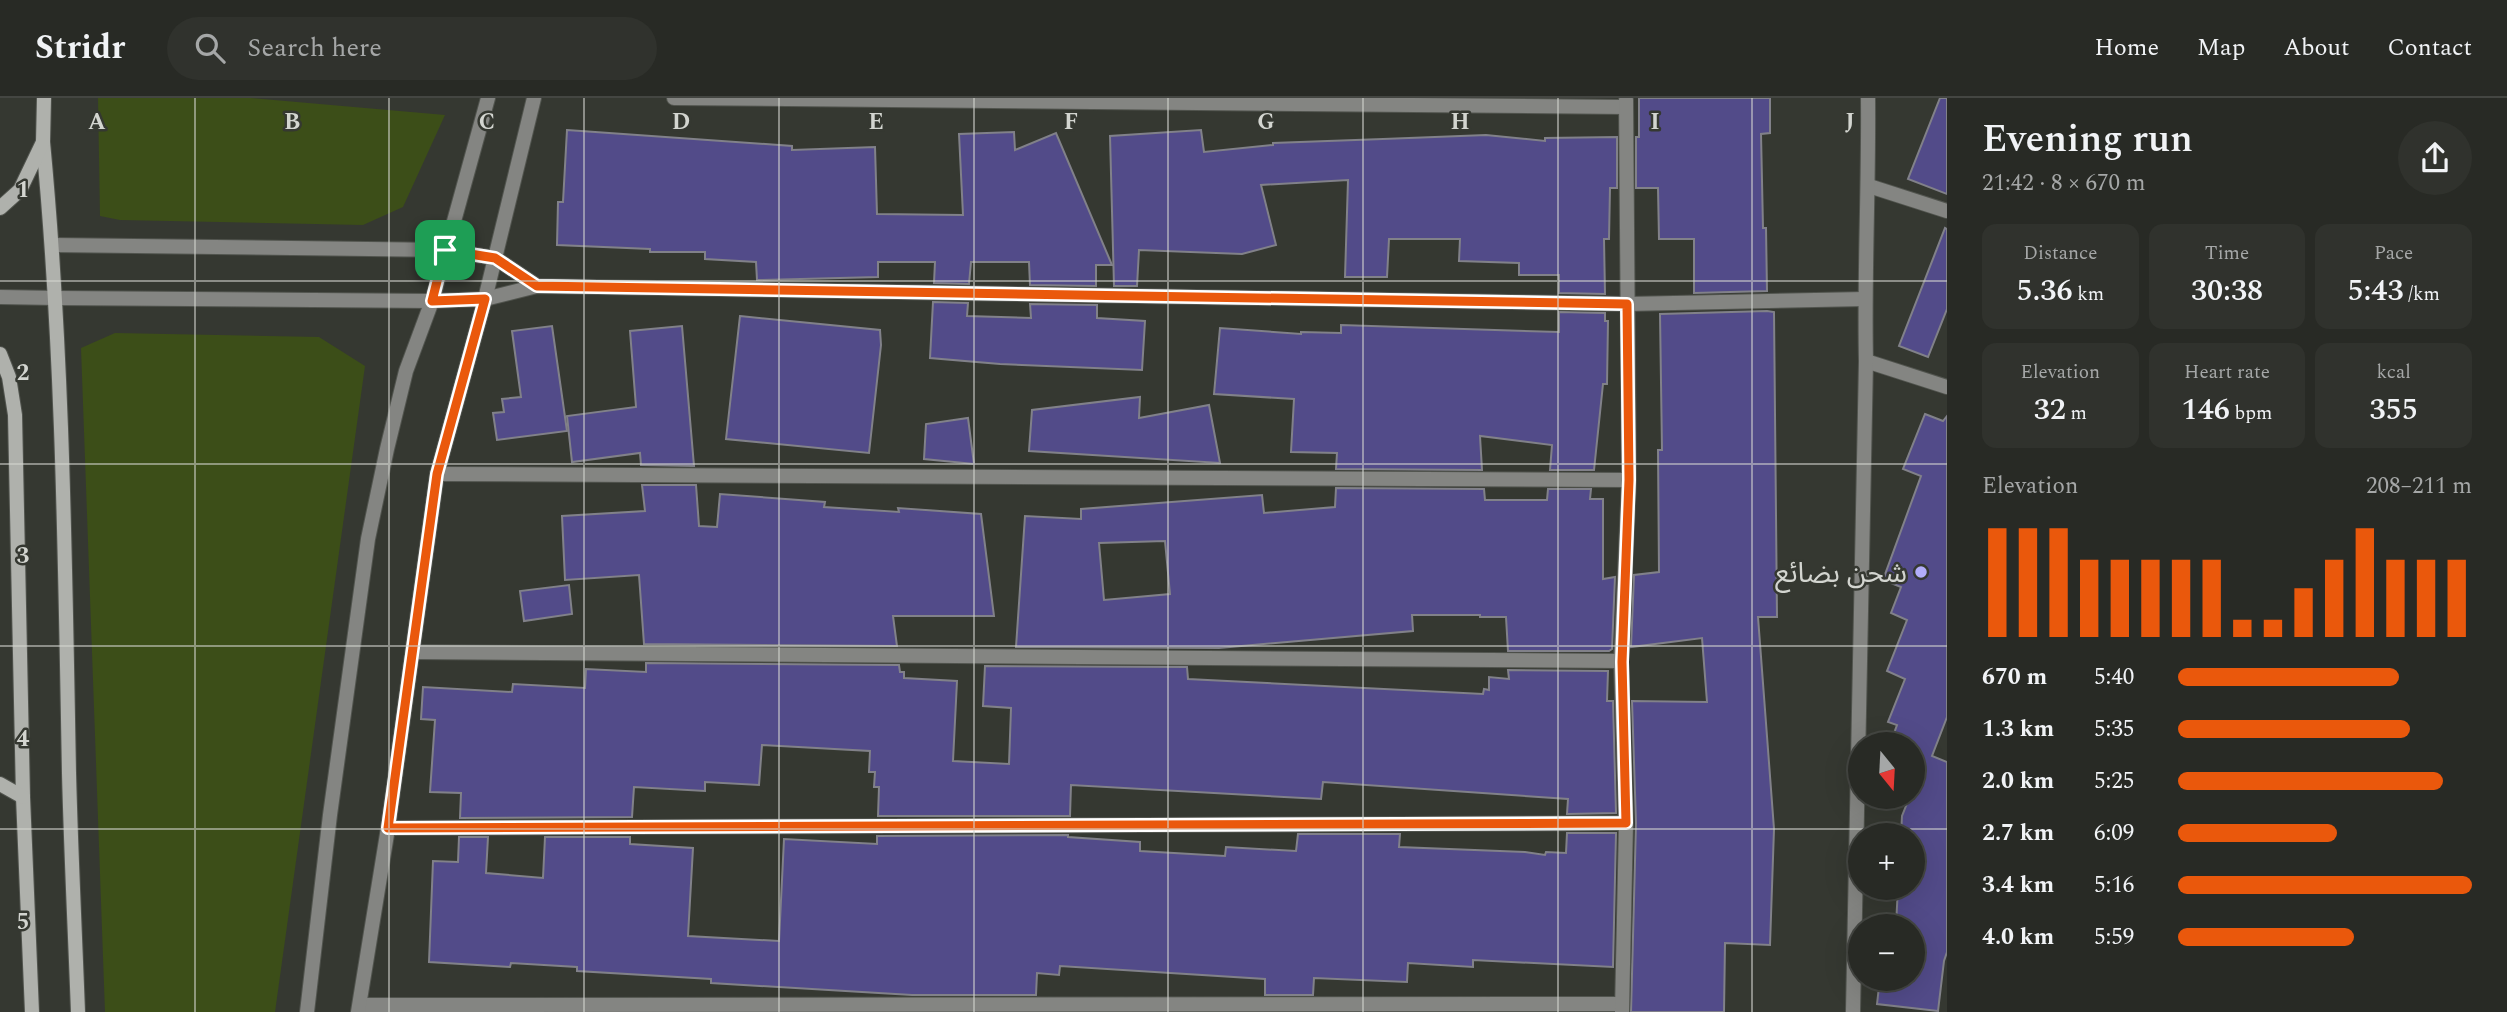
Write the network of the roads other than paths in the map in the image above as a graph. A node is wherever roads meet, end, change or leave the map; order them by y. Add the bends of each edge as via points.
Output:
1 (44, 98) edge
2 (488, 98) edge
3 (534, 98) edge
4 (674, 98) edge
5 (1868, 98) edge
6 (1626, 103) edge
7 (43, 142) junction
8 (1869, 186) junction
9 (0, 208) edge
10 (1947, 211) edge
11 (53, 245) junction
12 (445, 250) junction
13 (495, 258) junction
14 (537, 286) junction
15 (0, 297) edge
16 (56, 299) junction
17 (485, 299) junction
18 (1865, 299) junction
19 (432, 301) junction
20 (1627, 304) junction
21 (0, 354) edge
22 (1866, 361) junction
23 (1947, 387) edge
24 (437, 474) junction
25 (1629, 480) junction
26 (413, 652) junction
27 (1622, 662) junction
28 (0, 784) edge
29 (23, 797) junction
30 (1626, 823) junction
31 (388, 828) junction
32 (359, 1008) edge
33 (1622, 1008) edge
34 (32, 1012) edge
35 (78, 1012) edge
36 (307, 1012) edge
37 (1853, 1012) edge

1 - 7 main road
2 - 12 street
3 - 13 street
4 - 6 street
5 - 8 street
6 - 20 street
7 - 9 main road via 20,190
7 - 11 main road
8 - 10 street
8 - 18 street
11 - 12 street
11 - 16 main road
12 - 13 street
12 - 19 street
13 - 14 street
13 - 17 street
14 - 17 street
14 - 20 street
15 - 16 street
16 - 19 street
16 - 35 main road
17 - 19 street
17 - 24 street
18 - 20 street
18 - 22 street
19 - 36 street via 407,370 368,539
20 - 25 street
21 - 29 main road via 15,415
22 - 23 street
22 - 37 street
24 - 25 street
24 - 26 street
25 - 27 street
26 - 27 street
26 - 31 street
27 - 30 street
28 - 29 main road
29 - 34 main road
30 - 31 street
30 - 33 street
31 - 32 street
32 - 33 street

